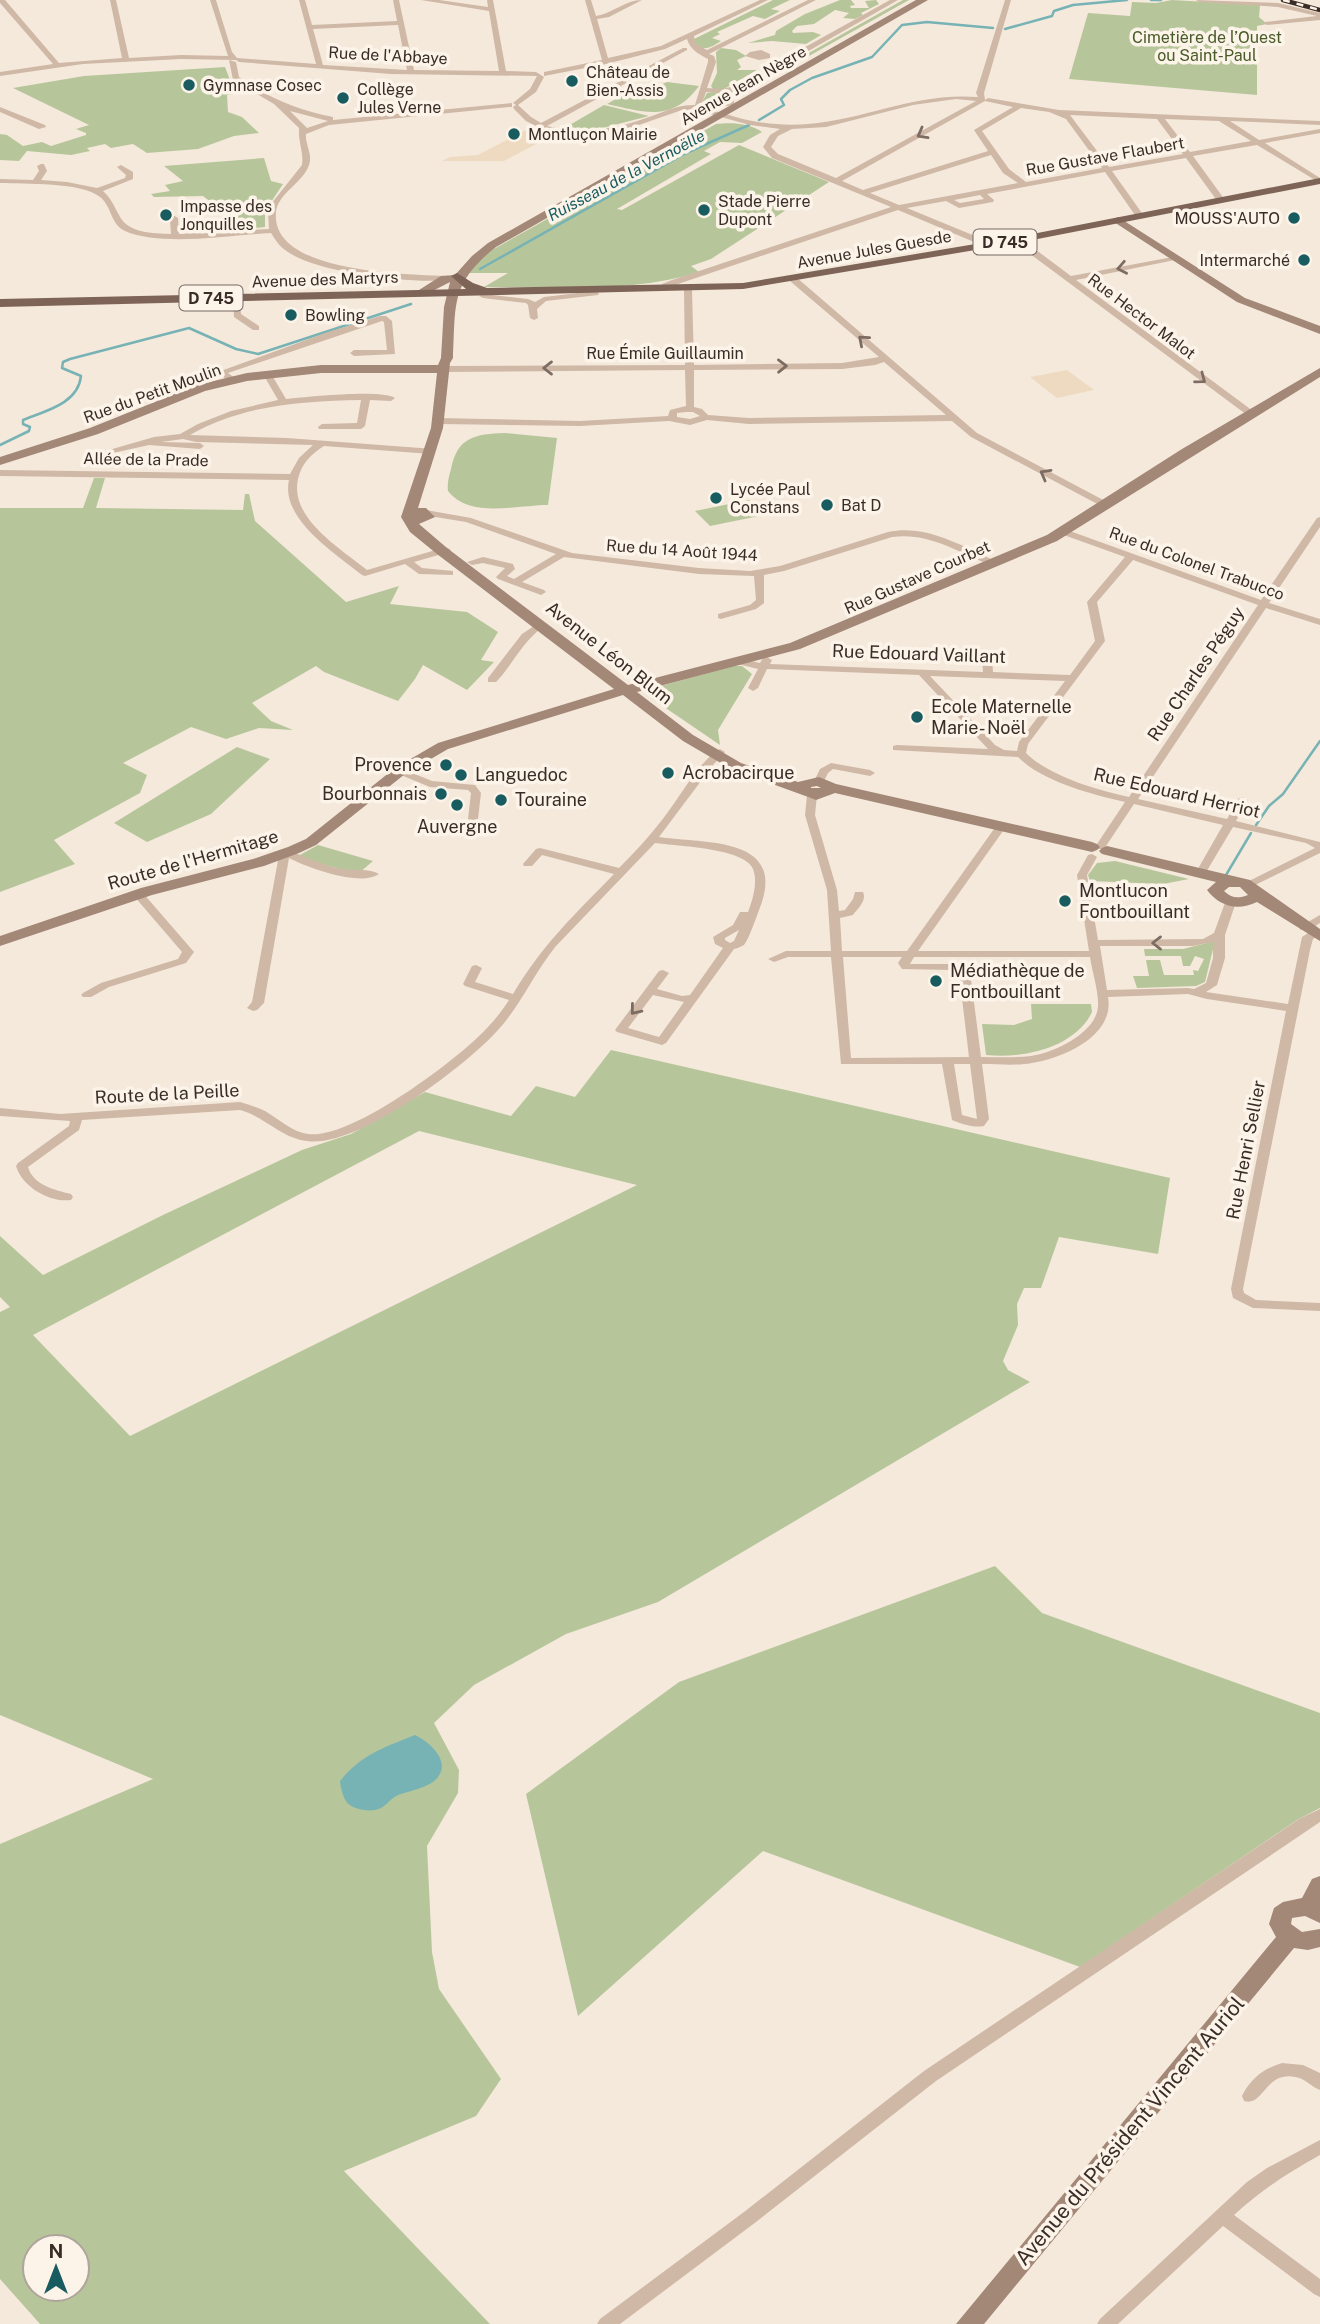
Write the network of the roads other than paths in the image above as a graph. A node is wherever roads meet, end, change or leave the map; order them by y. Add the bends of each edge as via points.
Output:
1 (1, 0) edge
2 (113, 0) edge
3 (213, 0) edge
4 (303, 0) edge
5 (396, 0) edge
6 (424, 0) edge
7 (489, 0) edge
8 (588, 0) edge
9 (639, 0) edge
10 (765, 0) edge
11 (813, 0) edge
12 (895, 0) edge
13 (914, 0) edge
14 (923, 0) edge
15 (1007, 0) edge
16 (1199, 0) edge
17 (881, 3) edge
18 (491, 9) junction
19 (1320, 17) edge
20 (593, 18) junction
21 (401, 23) junction
22 (1267, 23) dead end
23 (310, 27) junction
24 (690, 35) junction
25 (765, 46) dead end
26 (663, 48) junction
27 (685, 49) junction
28 (704, 53) junction
29 (233, 58) junction
30 (126, 60) junction
31 (606, 62) junction
32 (57, 65) junction
33 (320, 65) junction
34 (774, 67) junction
35 (411, 72) junction
36 (503, 72) junction
37 (0, 74) edge
38 (541, 75) junction
39 (703, 90) junction
40 (983, 99) junction
41 (276, 102) junction
42 (736, 104) junction
43 (514, 105) junction
44 (690, 106) junction
45 (1020, 106) junction
46 (0, 109) edge
47 (1052, 111) junction
48 (431, 114) junction
49 (712, 114) junction
50 (1116, 115) junction
51 (659, 116) junction
52 (1159, 116) junction
53 (1072, 118) junction
54 (1222, 119) junction
55 (325, 120) junction
56 (741, 120) junction
57 (1319, 126) edge
58 (42, 127) dead end
59 (539, 127) junction
60 (307, 131) junction
61 (774, 131) junction
62 (1258, 143) junction
63 (992, 152) junction
64 (1187, 155) junction
65 (41, 166) dead end
66 (121, 167) dead end
67 (1107, 170) junction
68 (0, 181) edge
69 (1320, 181) edge
70 (835, 182) junction
71 (34, 183) junction
72 (1025, 185) junction
73 (96, 191) junction
74 (862, 193) junction
75 (1221, 200) junction
76 (895, 208) junction
77 (168, 214) dead end
78 (1140, 216) junction
79 (1118, 220) junction
80 (274, 231) junction
81 (175, 235) junction
82 (1017, 240) junction
83 (989, 245) junction
84 (1175, 258) junction
85 (793, 279) junction
86 (1069, 279) junction
87 (446, 285) junction
88 (664, 289) junction
89 (688, 289) junction
90 (637, 290) junction
91 (595, 293) junction
92 (484, 296) junction
93 (236, 300) junction
94 (0, 305) edge
95 (533, 308) junction
96 (534, 318) dead end
97 (256, 328) dead end
98 (1320, 330) edge
99 (354, 353) dead end
100 (885, 358) junction
101 (444, 366) junction
102 (690, 367) junction
103 (1320, 372) edge
104 (267, 374) junction
105 (232, 380) junction
106 (366, 397) junction
107 (391, 398) dead end
108 (283, 401) junction
109 (690, 409) junction
110 (1250, 413) junction
111 (705, 417) junction
112 (673, 418) junction
113 (954, 418) junction
114 (439, 421) junction
115 (322, 426) dead end
116 (183, 436) junction
117 (212, 439) junction
118 (152, 442) junction
119 (320, 444) junction
120 (113, 450) dead end
121 (431, 451) junction
122 (0, 461) edge
123 (0, 473) edge
124 (293, 477) junction
125 (1106, 505) junction
126 (419, 516) junction
127 (1320, 520) edge
128 (1064, 532) junction
129 (444, 550) junction
130 (562, 554) junction
131 (1131, 556) junction
132 (407, 561) junction
133 (472, 562) dead end
134 (991, 562) junction
135 (450, 573) dead end
136 (759, 573) junction
137 (514, 583) junction
138 (541, 592) dead end
139 (1264, 604) junction
140 (721, 616) dead end
141 (1320, 622) edge
142 (540, 625) junction
143 (786, 648) junction
144 (987, 658) dead end
145 (766, 660) junction
146 (794, 667) junction
147 (923, 671) junction
148 (988, 674) junction
149 (1072, 678) junction
150 (492, 680) dead end
151 (753, 688) dead end
152 (629, 690) junction
153 (492, 730) joint
154 (897, 748) dead end
155 (989, 750) junction
156 (718, 754) junction
157 (1021, 754) junction
158 (831, 766) joint
159 (400, 771) junction
160 (870, 773) dead end
161 (816, 787) junction
162 (1243, 800) dead end
163 (1131, 801) junction
164 (473, 819) dead end
165 (1229, 822) junction
166 (998, 831) junction
167 (652, 839) junction
168 (1320, 847) edge
169 (1097, 852) junction
170 (285, 854) junction
171 (528, 864) dead end
172 (620, 872) junction
173 (374, 874) dead end
174 (1200, 874) junction
175 (604, 889) joint
176 (1215, 890) junction
177 (1251, 893) junction
178 (138, 894) junction
179 (859, 894) dead end
180 (1230, 902) junction
181 (835, 915) junction
182 (1315, 929) edge
183 (1219, 935) junction
184 (0, 941) edge
185 (1095, 948) junction
186 (838, 954) junction
187 (909, 954) junction
188 (774, 959) dead end
189 (477, 968) dead end
190 (663, 973) dead end
191 (650, 991) junction
192 (1197, 992) junction
193 (1102, 994) junction
194 (87, 995) dead end
195 (515, 998) junction
196 (693, 998) junction
197 (253, 1008) dead end
198 (1292, 1008) junction
199 (662, 1041) junction
200 (653, 1052) dead end
201 (948, 1063) junction
202 (976, 1063) junction
203 (0, 1112) edge
204 (77, 1117) junction
205 (67, 1197) dead end
206 (1320, 1307) edge
207 (1320, 1815) edge
208 (1320, 1885) edge
209 (1315, 1911) edge
210 (1290, 1937) junction
211 (1320, 1938) edge
212 (1320, 2083) edge
213 (1250, 2096) dead end
214 (1320, 2147) edge
215 (1222, 2216) junction
216 (1320, 2289) edge
217 (606, 2324) edge
218 (969, 2324) edge
219 (1106, 2324) edge

1 - 32 street
2 - 30 street
3 - 29 street
4 - 23 street
5 - 21 street
6 - 18 street
7 - 18 street
8 - 20 street
9 - 20 street
10 - 24 street, Rue de l'Abbaye
11 - 28 street
12 - 17 street
13 - 42 main road, Avenue Jean Nègre
14 - 42 main road, Avenue Jean Nègre
15 - 40 street via 980,93
16 - 19 street via 1278,5
17 - 34 street
18 - 36 street
19 - 22 street
20 - 31 street
21 - 23 street
21 - 35 street
23 - 33 street
24 - 26 street, Rue de l'Abbaye
24 - 28 street via 692,44
25 - 34 street via 748,56 762,58
26 - 27 street
26 - 31 street, Rue de l'Abbaye
27 - 28 street
27 - 59 street
28 - 39 street via 712,62
29 - 30 street, Rue de l'Abbaye
29 - 33 street, Rue de l'Abbaye
29 - 41 street via 238,80
30 - 32 street, Rue de l'Abbaye
31 - 38 street, Rue de l'Abbaye
32 - 37 street, Rue de l'Abbaye
33 - 35 street, Rue de l'Abbaye
34 - 39 street via 734,89
35 - 36 street, Rue de l'Abbaye
36 - 38 street, Rue de l'Abbaye
38 - 43 street via 533,90
39 - 44 street
39 - 49 street via 697,102
40 - 45 street
40 - 61 street via 929,99 846,122
40 -> 70 street
41 - 55 street
41 - 60 street
42 - 49 main road, Avenue Jean Nègre
42 - 56 street via 736,116
43 - 48 street
43 - 59 street
44 - 49 street
44 - 49 street via 699,113
44 - 51 street
44 - 51 street
45 - 47 street
45 - 63 street via 978,130
46 - 58 street
47 - 50 street
47 - 53 street
48 - 55 street
48 - 60 street
49 - 56 street
49 - 56 street
49 - 87 main road, Avenue Jean Nègre via 484,244 461,261
50 - 52 street
50 - 53 street
51 - 59 street via 597,131
52 - 54 street
52 - 64 street
53 - 67 street
54 - 57 street
54 - 62 street
55 - 60 street
56 - 61 street
57 - 62 street, Rue Gustave Flaubert
60 - 80 street via 305,165 273,208
61 - 70 street via 767,147 770,153
62 - 64 street, Rue Gustave Flaubert
62 - 69 street
63 - 72 street via 1006,172
63 - 74 street
64 - 67 street, Rue Gustave Flaubert
64 - 75 street
65 - 71 street via 43,171
66 - 73 street via 130,174 129,179
67 - 72 street, Rue Gustave Flaubert
67 - 78 street
68 - 71 street
69 - 75 main road, Avenue Jules Guesde / D 745
70 - 74 street
71 - 73 street
72 - 76 street, Rue Gustave Flaubert via 981,192 990,200 959,206 946,198
73 - 81 street via 105,197 124,228 149,235
74 - 76 street
75 - 78 main road, Avenue Jules Guesde / D 745
76 - 83 street
76 - 88 street
77 - 81 street via 174,218
78 - 79 main road, Avenue Jules Guesde / D 745
79 - 82 main road, Avenue Jules Guesde / D 745
79 - 84 main road
80 - 81 street
80 - 87 street via 290,248 355,272
82 - 83 main road, Avenue Jules Guesde / D 745
82 - 86 street, Rue Hector Malot
83 - 85 main road, Avenue Jules Guesde / D 745
84 -> 86 street
84 - 98 main road via 1241,300
85 - 89 main road, Avenue Jules Guesde / D 745
100 -> 85 street
86 -> 110 street, Rue Hector Malot
87 - 90 main road, Avenue Jules Guesde / D 745 via 510,291
87 - 92 main road, Avenue Jules Guesde / D 745
87 - 93 main road, Avenue des Martyrs / D 745
87 - 93 main road, Avenue des Martyrs / D 745 via 423,292
87 - 101 main road
88 - 89 main road, Avenue Jules Guesde / D 745
88 - 90 main road, Avenue Jules Guesde / D 745
89 - 102 street
90 - 91 main road, Avenue Jules Guesde / D 745
91 - 92 main road, Avenue Jules Guesde / D 745
91 - 95 street via 544,299
92 - 95 street via 522,299
93 - 94 main road, Avenue des Martyrs / D 745
93 - 97 street via 237,315
95 - 96 street
99 - 105 street via 392,352 388,321 383,318 222,372
102 -> 100 street, Rue Émile Guillaumin via 842,366
100 - 113 street
102 -> 101 street, Rue Émile Guillaumin
101 - 104 main road, Rue du Petit Moulin
101 - 114 main road
102 - 109 street
103 - 110 main road, Rue Gustave Courbet
104 - 105 main road, Rue du Petit Moulin
104 - 108 street
105 - 122 main road, Rue du Petit Moulin
106 - 107 street
106 - 108 street
106 - 115 street via 361,426
108 - 116 street via 227,415
109 - 111 street
109 - 112 street via 677,411
110 - 125 main road, Rue Gustave Courbet
111 - 112 street via 689,423
111 - 113 street via 749,421
112 - 114 street
125 -> 113 street via 974,435
114 - 121 main road
116 - 117 street
116 - 118 street
117 - 118 street via 203,446 156,446
117 - 119 street
118 - 120 street
119 - 121 street
119 - 124 street via 302,458
121 - 126 main road via 413,498
123 - 124 street, Allée de la Prade
124 - 132 street via 290,494 299,514 368,575
125 - 128 main road, Rue Gustave Courbet
126 - 129 main road, Avenue Léon Blum via 423,531
126 - 130 street, Rue du 14 Août 1944 via 468,520
127 - 139 street, Rue Charles Péguy
128 - 131 street, Rue du Colonel Trabucco
128 - 134 main road, Rue Gustave Courbet
129 - 132 street
129 - 142 main road, Avenue Léon Blum
129 - 152 main road, Avenue Léon Blum
130 - 136 street, Rue du 14 Août 1944 via 699,571
130 - 137 street
131 - 139 street, Rue du Colonel Trabucco
131 - 149 street via 1092,602 1100,641
132 - 135 street via 419,571
133 - 137 street via 510,566 501,577
134 - 136 street, Rue du 14 Août 1944 via 931,536 902,531
134 - 143 main road, Rue Gustave Courbet via 836,631
136 - 140 street via 761,601
137 - 138 street
139 - 141 street, Rue du Colonel Trabucco
139 - 163 street, Rue Charles Péguy
142 - 150 street via 528,632 505,669
142 - 152 main road, Avenue Léon Blum
143 - 145 main road, Rue Gustave Courbet
143 - 146 street via 780,659
144 - 148 street
145 - 146 street, Rue Edouard Vaillant
145 - 151 street
145 - 152 main road, Rue Gustave Courbet via 738,661
146 - 147 street, Rue Edouard Vaillant
147 - 148 street, Rue Edouard Vaillant
147 - 155 street
148 - 149 street, Rue Edouard Vaillant
149 - 157 street via 1023,744
152 - 153 main road, Rue Gustave Courbet
152 - 156 main road, Avenue Léon Blum
153 - 159 main road, Route de l'Hermitage via 443,746
154 - 155 street
155 - 157 street
156 - 161 main road, Avenue Léon Blum
156 - 167 street
157 - 163 street, Rue Edouard Herriot via 1071,784
158 - 160 street
158 - 161 street
159 - 164 street via 430,784 471,787 476,793
159 - 170 main road, Route de l'Hermitage via 311,842
161 - 166 main road, Avenue Léon Blum
161 - 169 main road, Avenue Léon Blum
161 - 181 street via 810,815
162 - 165 street
163 - 165 street, Rue Edouard Herriot
163 - 169 street, Rue Charles Péguy
165 - 168 street, Rue Edouard Herriot
165 - 174 street
166 - 169 main road, Avenue Léon Blum
166 - 187 street
167 - 172 street
167 - 196 street via 732,849 749,856 753,874 746,910 737,927 719,937 719,942 730,947
168 - 177 street
169 - 174 main road, Avenue Léon Blum
169 - 176 main road, Avenue Léon Blum via 1193,876
169 - 185 street via 1082,875
170 - 173 street via 354,875
170 - 178 main road, Route de l'Hermitage
170 - 197 street via 258,1003
171 - 172 street via 540,852
172 - 175 street
174 - 177 main road, Avenue Léon Blum
175 - 195 street, Route de la Peille via 540,958
176 - 177 main road via 1221,884
176 - 180 main road, Avenue Léon Blum
177 - 180 main road
177 - 182 main road, Avenue Léon Blum
178 - 184 main road, Route de l'Hermitage
178 - 194 street via 188,952 182,961
179 - 181 street via 849,913
180 - 183 street
181 - 186 street
182 - 198 street, Rue Henri Sellier via 1304,950
183 -> 185 street via 1205,942
183 - 192 street via 1216,973 1211,985
185 - 187 street
185 - 193 street
186 - 187 street
186 - 188 street via 786,954
186 - 201 street via 845,1062
187 - 202 street via 906,967 964,971
189 - 195 street via 469,984
190 - 191 street
191 - 196 street
191 -> 199 street via 621,1030
192 - 193 street
192 - 198 street
193 - 202 street via 1102,1016 1096,1026 1069,1047 1044,1058
195 - 204 street, Route de la Peille via 487,1036 428,1083 324,1138 300,1138 257,1110 240,1105
196 - 199 street
198 - 206 street, Rue Henri Sellier via 1237,1289 1238,1295 1253,1304
199 - 200 street
201 - 202 street
201 - 202 street via 956,1117 975,1123 983,1119
203 - 204 street, Route de la Peille
204 - 205 street via 75,1127 22,1166 43,1191
207 - 217 street via 930,2076
208 - 209 main road
209 - 210 main road via 1291,1908 1282,1914 1280,1924
210 - 211 main road via 1309,1942
210 - 218 main road, Avenue du Président Vincent Auriol
212 - 213 street via 1311,2073 1290,2069 1268,2075
214 - 215 street via 1273,2173
215 - 216 street
215 - 219 street

